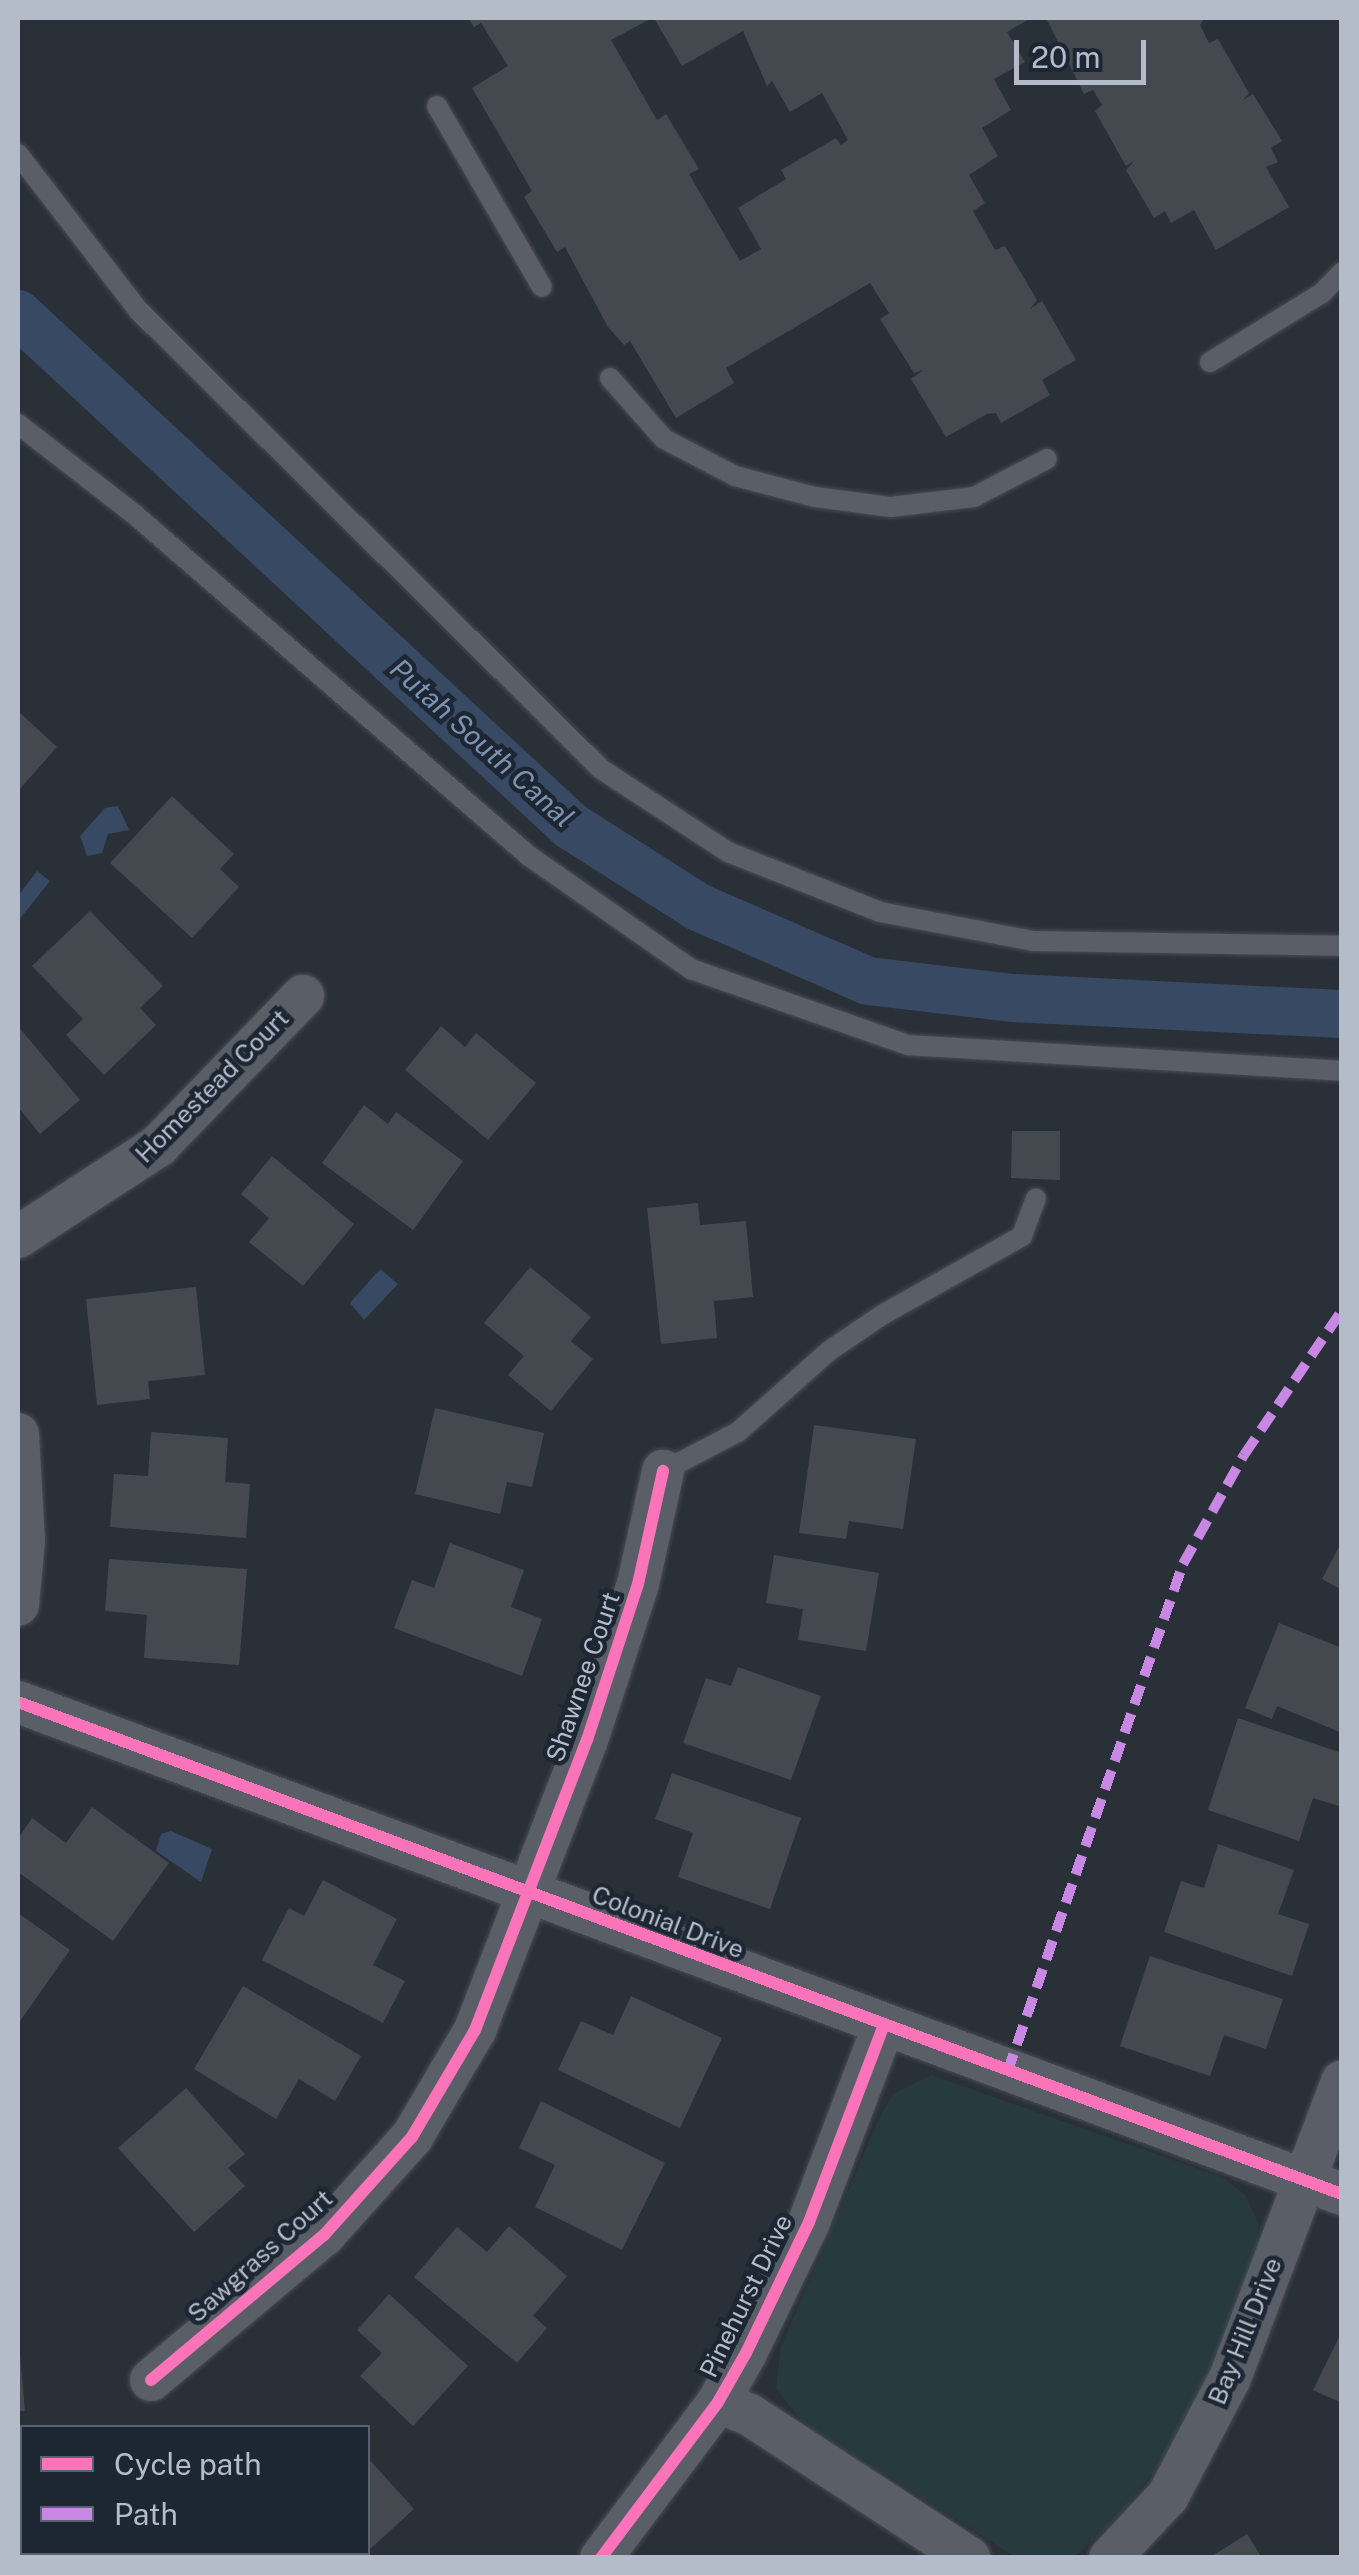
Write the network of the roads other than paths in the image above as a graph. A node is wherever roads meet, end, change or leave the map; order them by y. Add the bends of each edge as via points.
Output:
1 (437, 106) dead end
2 (18, 154) edge
3 (1342, 272) edge
4 (542, 286) dead end
5 (1210, 362) dead end
6 (610, 378) dead end
7 (18, 424) edge
8 (1048, 459) dead end
9 (1342, 946) edge
10 (303, 996) dead end
11 (1342, 1072) edge
12 (1036, 1198) dead end
13 (18, 1237) edge
14 (18, 1434) edge
15 (663, 1471) joint
16 (18, 1605) edge
17 (18, 1702) edge
18 (528, 1894) junction
19 (883, 2028) junction
20 (1342, 2082) edge
21 (1324, 2187) edge
22 (151, 2380) dead end
23 (718, 2402) junction
24 (601, 2558) edge
25 (969, 2558) edge
26 (1110, 2558) edge

1 - 4 lane
2 - 9 lane via 138,310 601,769 728,852 880,912 1033,941
3 - 5 lane via 1322,293
6 - 8 lane via 664,439 735,476 815,497 890,507 974,497
7 - 11 lane via 134,514 529,856 690,969 908,1045
10 - 13 street, Homestead Court via 158,1146
12 - 15 lane via 1022,1236 869,1324 738,1432
14 - 16 street via 24,1541
15 - 18 street, Shawnee Court via 638,1584
17 - 18 street, Colonial Drive
18 - 19 street, Colonial Drive
18 - 22 street, Sawgrass Court via 475,2030 412,2138 324,2235
19 - 21 street, Colonial Drive
19 - 23 street, Pinehurst Drive via 809,2222
20 - 21 street, Bay Hill Drive
21 - 26 street, Bay Hill Drive via 1168,2496
23 - 24 street, Pinehurst Drive
23 - 25 street via 750,2415

